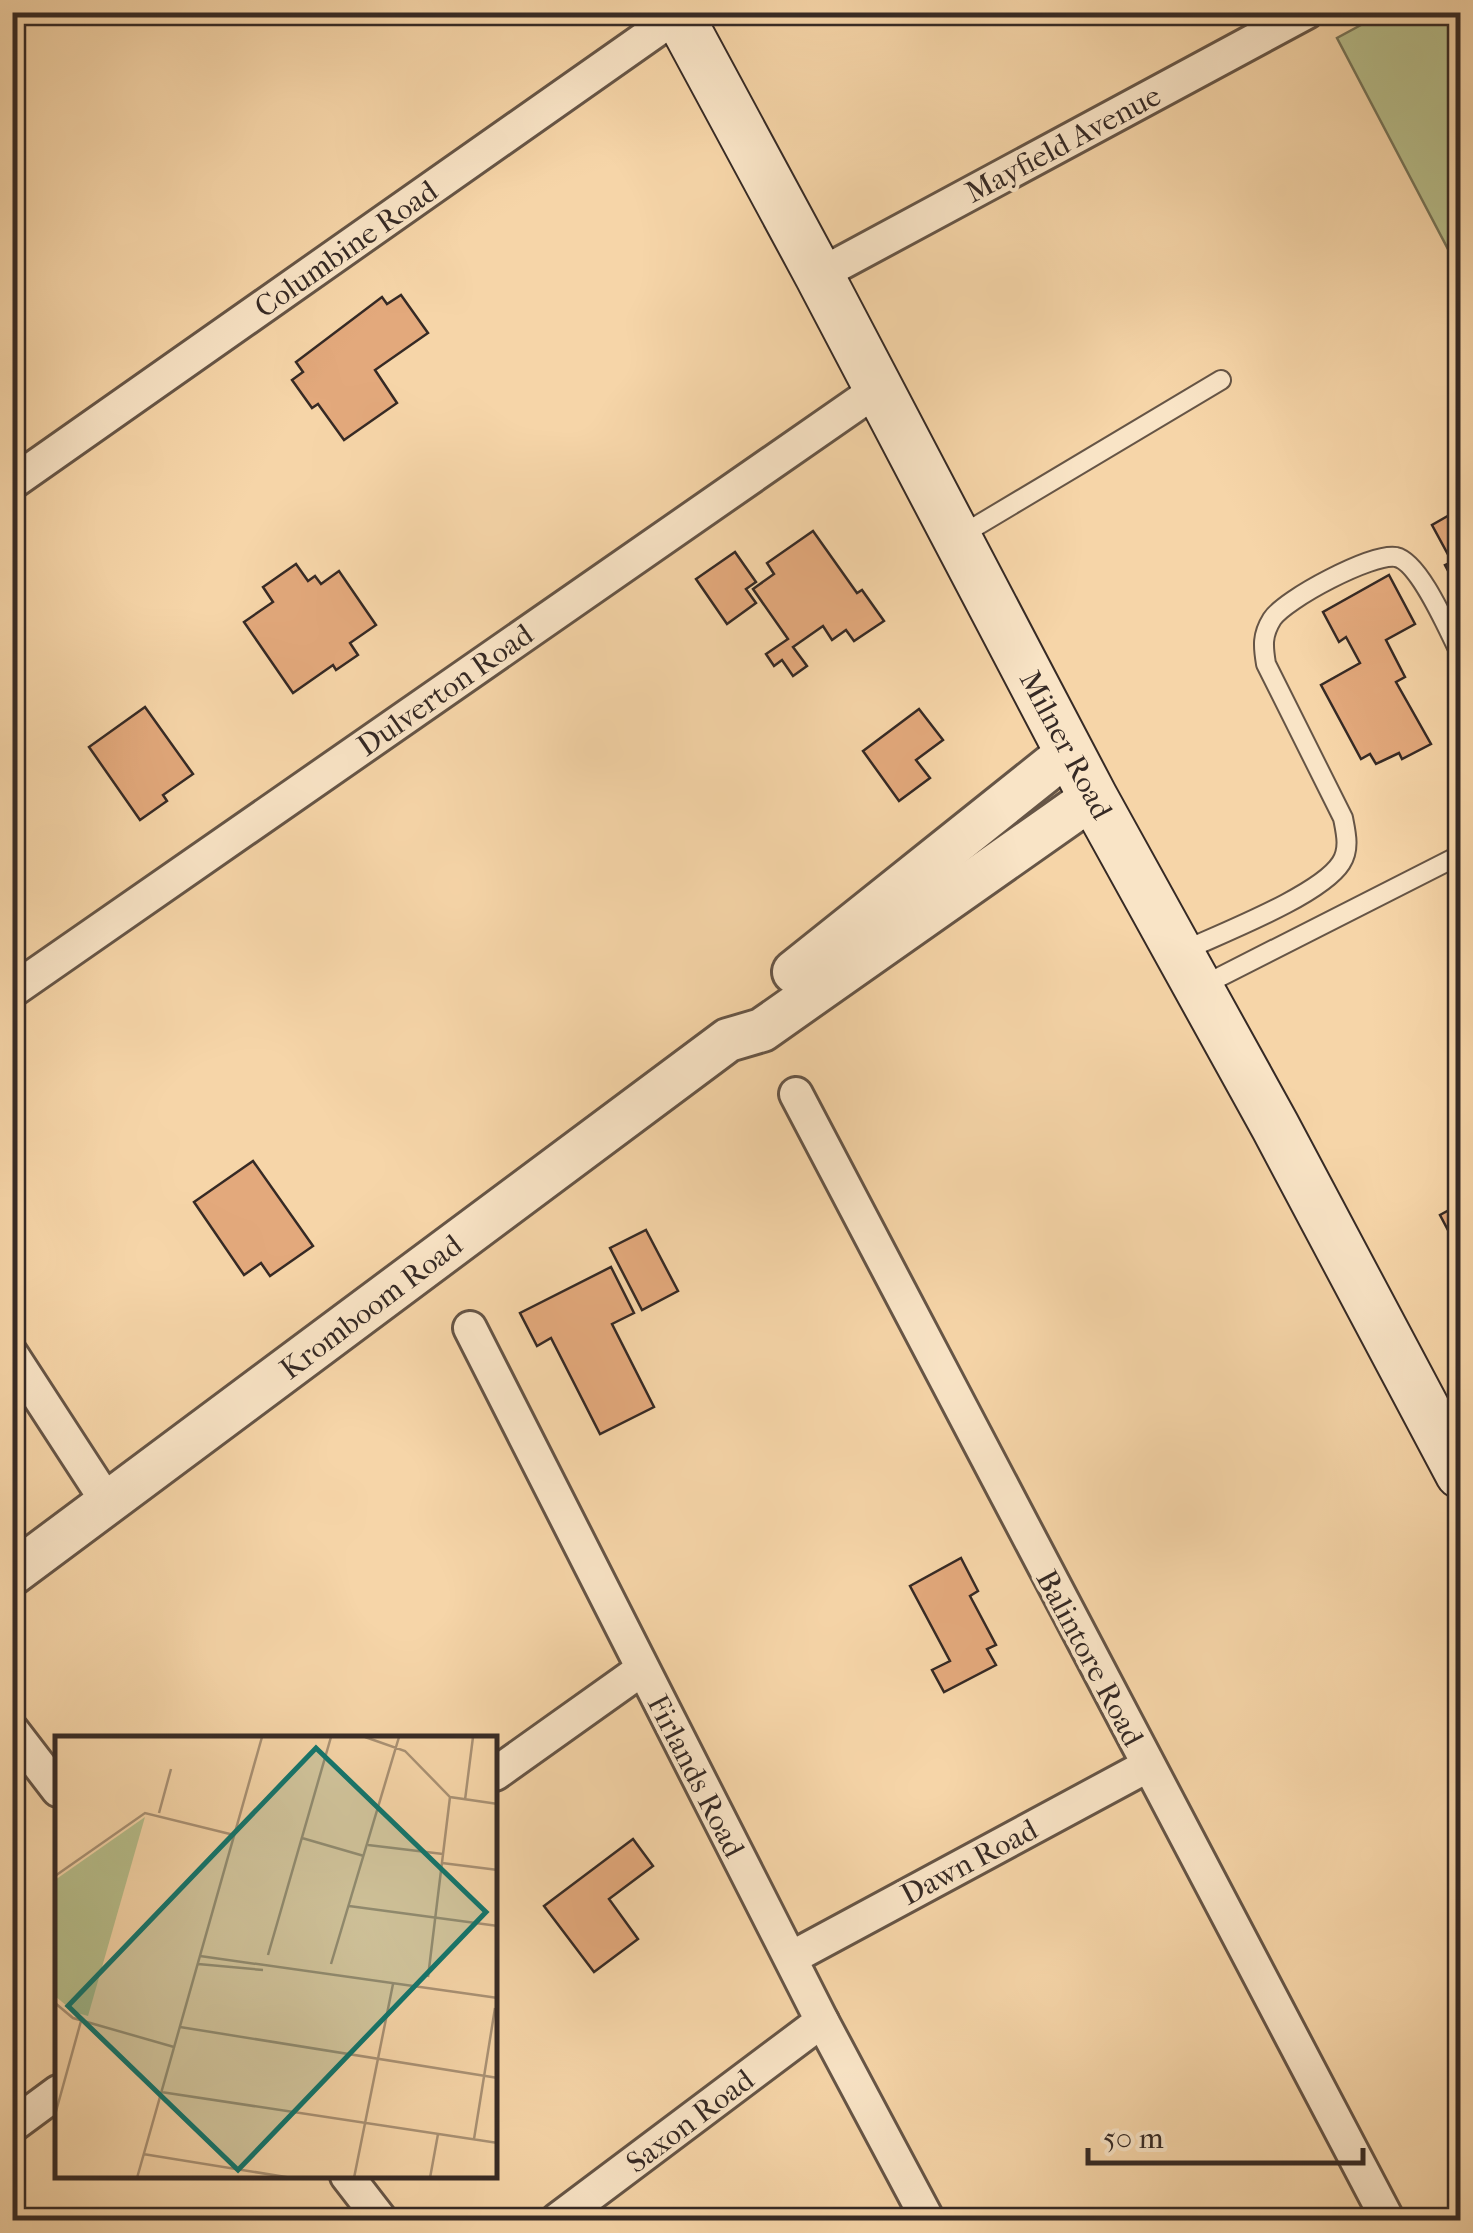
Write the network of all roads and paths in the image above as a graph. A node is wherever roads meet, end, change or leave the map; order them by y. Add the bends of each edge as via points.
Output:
1 (1307, 12) edge
2 (678, 14) edge
3 (819, 276) junction
4 (1221, 380) dead end
5 (878, 389) junction
6 (12, 484) edge
7 (957, 537) junction
8 (1460, 653) edge
9 (1069, 752) junction
10 (1092, 797) junction
11 (1460, 855) edge
12 (1188, 971) junction
13 (12, 991) edge
14 (728, 1040) junction
15 (796, 1094) dead end
16 (470, 1328) dead end
17 (12, 1355) edge
18 (1460, 1474) edge
19 (108, 1503) junction
20 (12, 1574) edge
21 (641, 1670) junction
22 (12, 1730) edge
23 (1147, 1766) junction
24 (498, 1772) edge
25 (55, 1786) edge
26 (791, 1958) junction
27 (822, 2021) junction
28 (55, 2094) edge
29 (12, 2126) edge
30 (350, 2178) edge
31 (381, 2220) edge
32 (558, 2220) edge
33 (928, 2220) edge
34 (1388, 2220) edge

1 - 3 street, Mayfield Avenue
2 - 3 main road, Milner Road
2 - 6 street, Columbine Road
3 - 5 main road, Milner Road
4 - 7 lane
5 - 7 main road, Milner Road
5 - 13 street, Dulverton Road
7 - 9 main road, Milner Road
8 - 12 lane via 1413,568 1398,557 1375,559 1294,598 1274,616 1262,639 1266,664 1348,840 1331,874
9 - 10 main road, Milner Road
9 - 14 street, Kromboom Road via 748,1008
10 - 12 main road, Milner Road
10 - 14 street, Kromboom Road via 762,1030
11 - 12 lane
12 - 18 main road, Milner Road
14 - 19 street, Kromboom Road
15 - 23 street, Balintore Road
16 - 21 street, Firlands Road
17 - 19 street
19 - 20 street, Kromboom Road
21 - 24 street
21 - 26 street, Firlands Road
22 - 25 street
23 - 26 street, Dawn Road
23 - 34 street, Balintore Road
26 - 27 street, Firlands Road
27 - 32 street, Saxon Road
27 - 33 street, Firlands Road
28 - 29 street
30 - 31 street

